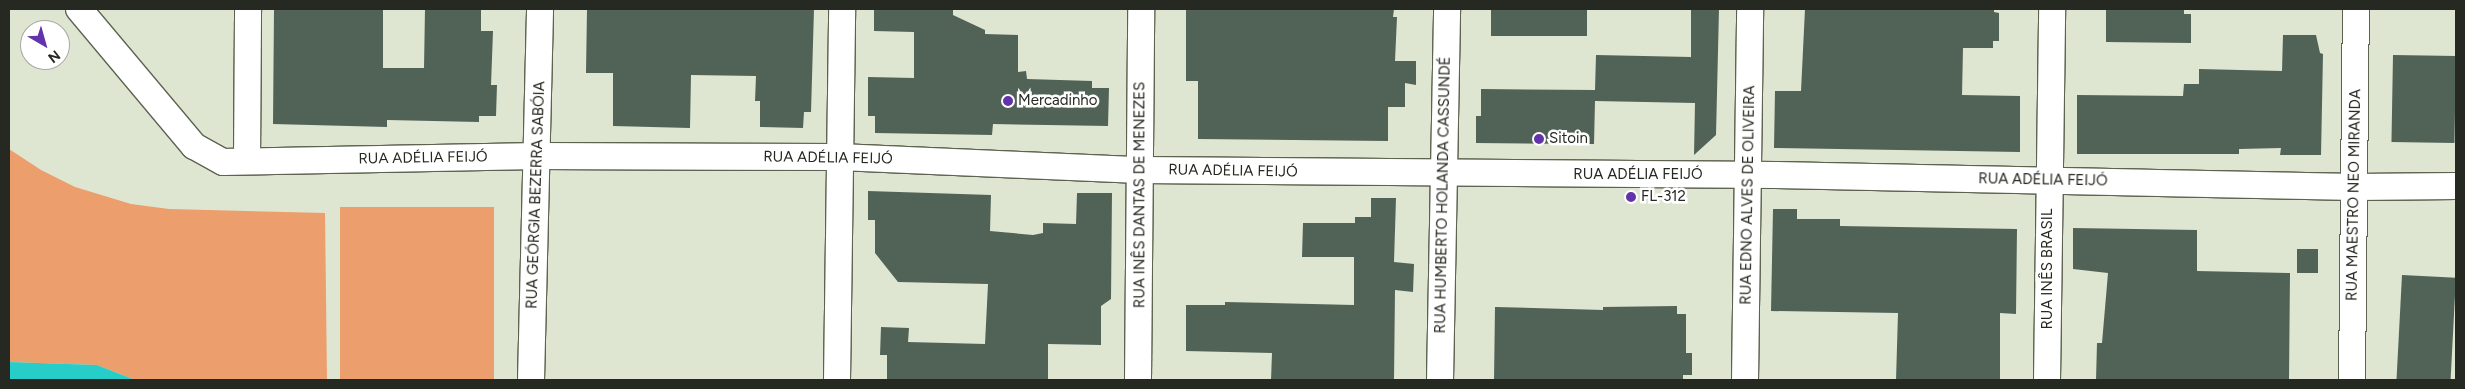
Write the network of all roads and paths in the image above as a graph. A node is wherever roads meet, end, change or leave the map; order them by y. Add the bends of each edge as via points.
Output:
1 (79, 9) edge
2 (248, 9) edge
3 (540, 9) edge
4 (842, 9) edge
5 (1141, 9) edge
6 (1447, 9) edge
7 (1750, 9) edge
8 (2052, 9) edge
9 (2356, 9) edge
10 (538, 156) junction
11 (839, 157) junction
12 (247, 161) junction
13 (1140, 170) junction
14 (1444, 174) junction
15 (1748, 174) junction
16 (2049, 180) junction
17 (2355, 186) junction
18 (2456, 186) edge
19 (531, 380) edge
20 (837, 380) edge
21 (1138, 380) edge
22 (1440, 380) edge
23 (1745, 380) edge
24 (2047, 380) edge
25 (2352, 380) edge

1 - 12 street, RUA ADÉLIA FEIJÓ via 194,146 214,160
2 - 12 street
3 - 10 street, RUA GEÓRGIA BEZERRA SABÓIA
4 - 11 street
5 - 13 street, RUA INÊS DANTAS DE MENEZES
6 - 14 street, RUA HUMBERTO HOLANDA CASSUNDÉ
7 - 15 street, RUA EDNO ALVES DE OLIVEIRA
8 - 16 street, RUA INÊS BRASIL
9 - 17 street, RUA MAESTRO NEO MIRANDA
10 - 11 street, RUA ADÉLIA FEIJÓ
10 - 12 street, RUA ADÉLIA FEIJÓ
10 - 19 street, RUA GEÓRGIA BEZERRA SABÓIA
11 - 13 street, RUA ADÉLIA FEIJÓ
11 - 20 street
13 - 14 street, RUA ADÉLIA FEIJÓ
13 - 21 street, RUA INÊS DANTAS DE MENEZES
14 - 15 street, RUA ADÉLIA FEIJÓ
14 - 22 street, RUA HUMBERTO HOLANDA CASSUNDÉ
15 - 16 street, RUA ADÉLIA FEIJÓ
15 - 23 street, RUA EDNO ALVES DE OLIVEIRA
16 - 17 street, RUA ADÉLIA FEIJÓ
16 - 24 street, RUA INÊS BRASIL
17 - 18 street, RUA ADÉLIA FEIJÓ
17 - 25 street, RUA MAESTRO NEO MIRANDA

